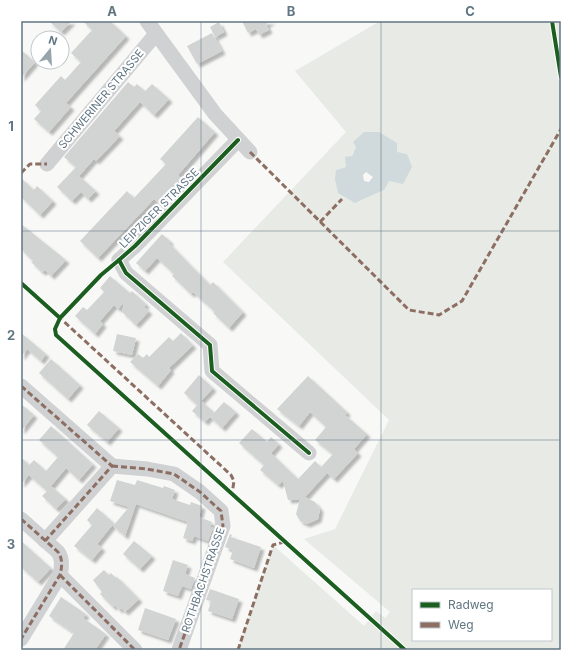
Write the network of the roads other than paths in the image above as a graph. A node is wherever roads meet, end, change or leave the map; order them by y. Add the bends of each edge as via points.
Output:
1 (147, 21) edge
2 (155, 35) junction
3 (238, 140) junction
4 (250, 152) dead end
5 (47, 164) dead end
6 (21, 386) edge
7 (309, 453) dead end
8 (112, 466) junction
9 (21, 519) edge
10 (45, 541) junction
11 (60, 575) junction
12 (21, 639) edge
13 (135, 650) edge
14 (179, 650) edge

1 - 2 street
2 - 3 street
2 - 5 street, SCHWERINER STRASSE
3 - 4 street
3 - 7 street, LEIPZIGER STRASSE via 119,260 126,273 210,345 212,371
6 - 8 street
8 - 10 street
8 - 14 street, ROTHBACHSTRASSE via 174,474 221,511 223,526
9 - 10 street
10 - 11 street via 61,555
11 - 12 street
11 - 13 street

